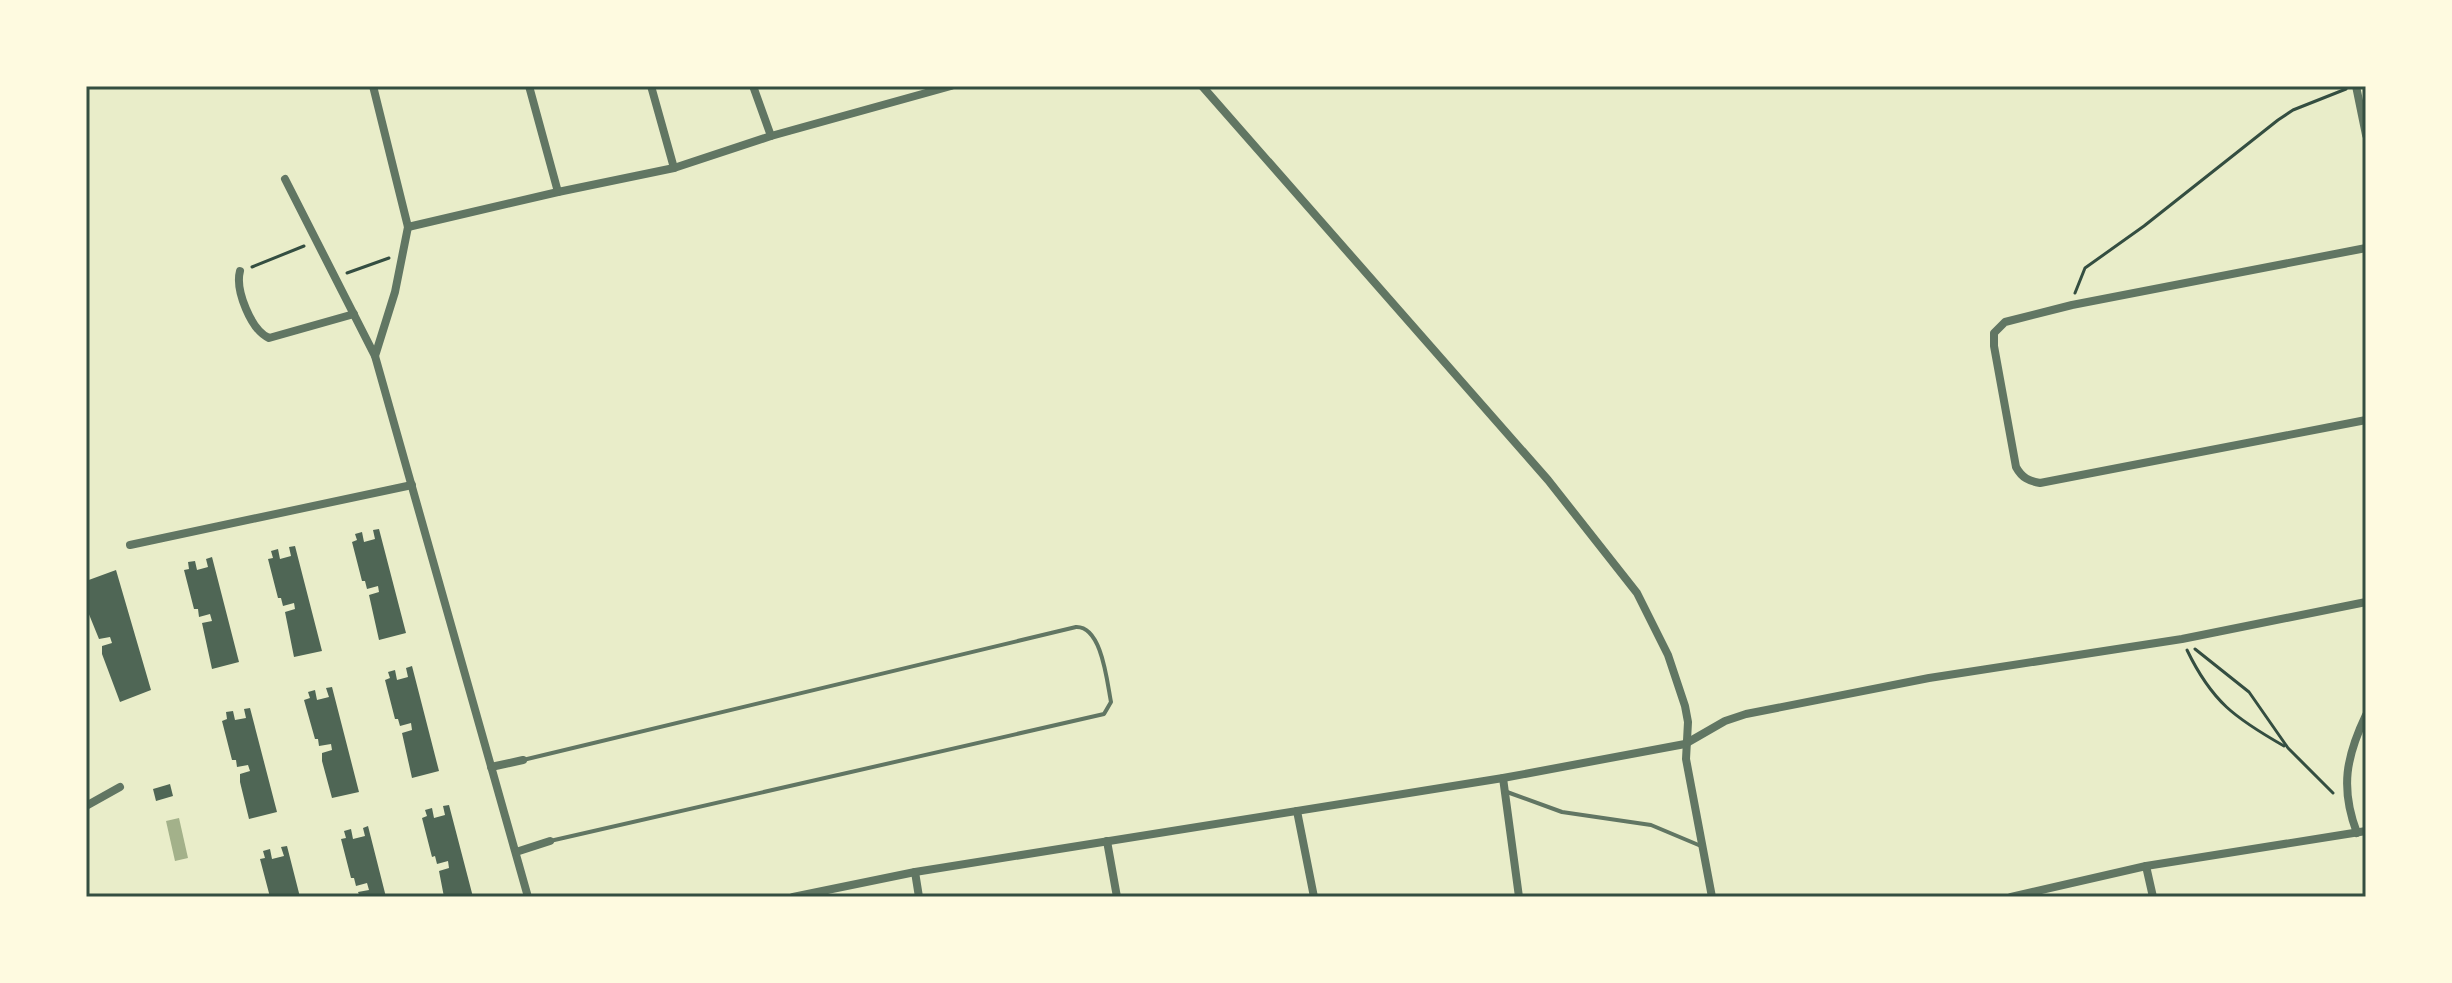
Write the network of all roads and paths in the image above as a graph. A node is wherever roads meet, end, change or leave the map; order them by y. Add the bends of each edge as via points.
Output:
1 (373, 86) edge
2 (529, 86) edge
3 (651, 86) edge
4 (753, 86) edge
5 (951, 86) edge
6 (1202, 86) edge
7 (2354, 86) edge
8 (2366, 135) edge
9 (771, 136) junction
10 (674, 168) junction
11 (285, 179) dead end
12 (558, 192) junction
13 (408, 227) junction
14 (315, 242) junction
15 (2366, 248) edge
16 (391, 257) dead end
17 (240, 271) joint
18 (336, 278) junction
19 (2072, 305) junction
20 (354, 314) junction
21 (375, 356) junction
22 (2366, 420) edge
23 (412, 485) junction
24 (130, 545) dead end
25 (2366, 602) edge
26 (2182, 639) junction
27 (2366, 715) edge
28 (1685, 744) junction
29 (2288, 748) junction
30 (523, 760) joint
31 (491, 767) junction
32 (1503, 778) junction
33 (120, 787) dead end
34 (1504, 791) junction
35 (86, 806) edge
36 (2347, 807) junction
37 (1297, 811) junction
38 (2362, 832) edge
39 (550, 841) joint
40 (1107, 841) junction
41 (1703, 847) junction
42 (516, 852) junction
43 (2146, 866) junction
44 (915, 872) junction
45 (528, 897) edge
46 (793, 897) edge
47 (919, 897) edge
48 (1117, 897) edge
49 (1314, 897) edge
50 (1519, 897) edge
51 (1712, 897) edge
52 (2011, 897) edge
53 (2153, 897) edge

1 - 13 street
2 - 12 street
3 - 10 street
4 - 9 street
5 - 9 street
6 - 28 street via 1617,565 1654,623 1681,687 1688,722
7 - 8 street
7 - 19 path via 2286,114 2094,261 2082,273
9 - 10 street
10 - 12 street
11 - 14 street
12 - 13 street
13 - 21 street
14 - 17 path
14 - 18 street
15 - 19 street
16 - 18 path
17 - 20 street via 243,300 259,333 269,338
18 - 20 street
19 - 22 street via 2005,322 1994,333 2016,467 2029,481
20 - 21 street
21 - 23 street
23 - 24 street
23 - 31 street
25 - 26 street
26 - 28 street via 1929,678 1746,714
26 - 29 path via 2249,692
26 - 29 path via 2201,679 2227,710
27 - 36 street via 2348,770
28 - 32 street
28 - 41 street
29 - 36 path
30 - 31 street
30 - 39 lane via 1076,627 1084,626 1097,642 1111,702 1104,714
31 - 42 street
32 - 34 street
32 - 37 street
33 - 35 street
34 - 41 lane via 1562,812 1651,825
34 - 50 street
36 - 38 street
37 - 40 street
37 - 49 street
38 - 43 street
39 - 42 street
40 - 44 street
40 - 48 street
41 - 51 street
42 - 45 street
43 - 52 street
43 - 53 street
44 - 46 street
44 - 47 street

